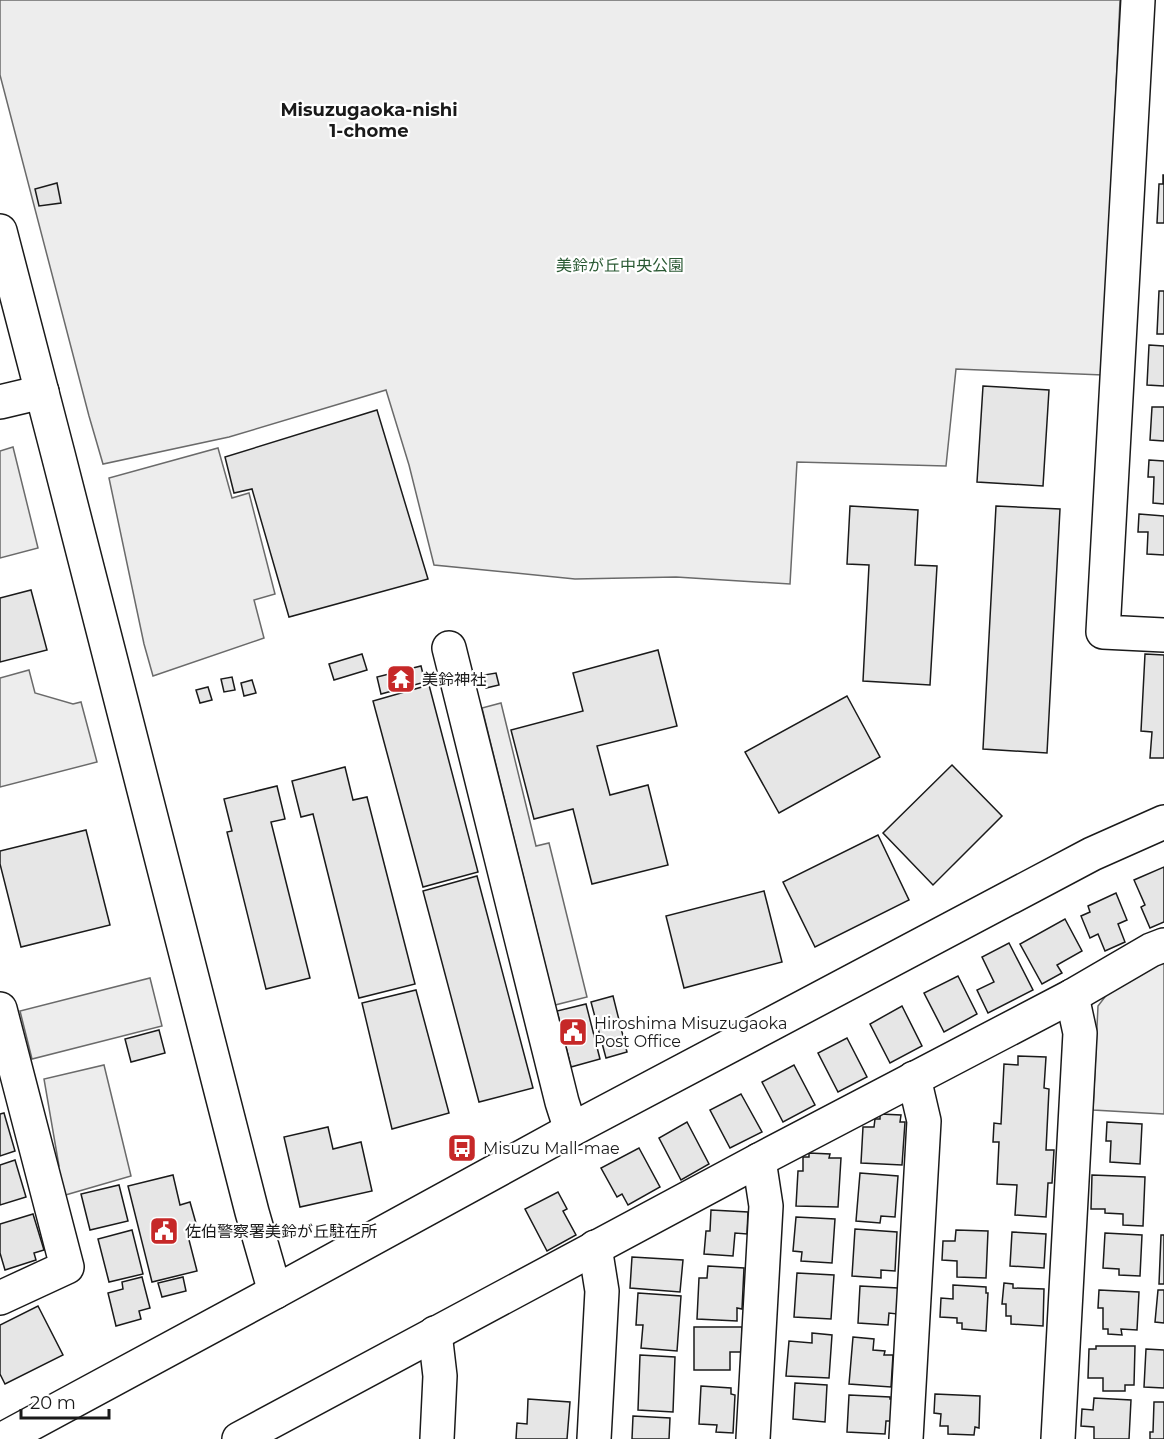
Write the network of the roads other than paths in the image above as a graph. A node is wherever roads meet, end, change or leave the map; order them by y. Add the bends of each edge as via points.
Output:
1 (1138, 0) edge
2 (0, 231) edge
3 (42, 392) junction
4 (0, 402) edge
5 (1164, 635) edge
6 (449, 648) dead end
7 (1164, 822) edge
8 (1164, 945) edge
9 (1072, 996) junction
10 (0, 1009) edge
11 (914, 1078) junction
12 (571, 1130) junction
13 (759, 1160) junction
14 (595, 1248) junction
15 (275, 1292) junction
16 (0, 1298) edge
17 (435, 1334) junction
18 (275, 1430) edge
19 (3, 1439) edge
20 (239, 1439) edge
21 (437, 1439) edge
22 (594, 1439) edge
23 (753, 1439) edge
24 (906, 1439) edge
25 (1058, 1439) edge

1 - 5 street via 1103,632
2 - 3 street
3 - 4 street
3 - 15 street
6 - 12 street
7 - 12 street via 1092,854
8 - 9 street
9 - 11 street
9 - 25 street via 1080,1033
10 - 16 street via 67,1267
11 - 13 street
11 - 24 street via 924,1121
12 - 15 street
13 - 14 street
13 - 23 street via 766,1206
14 - 17 street
14 - 22 street via 602,1291
15 - 19 street
17 - 18 street
17 - 21 street via 441,1376
18 - 20 street

